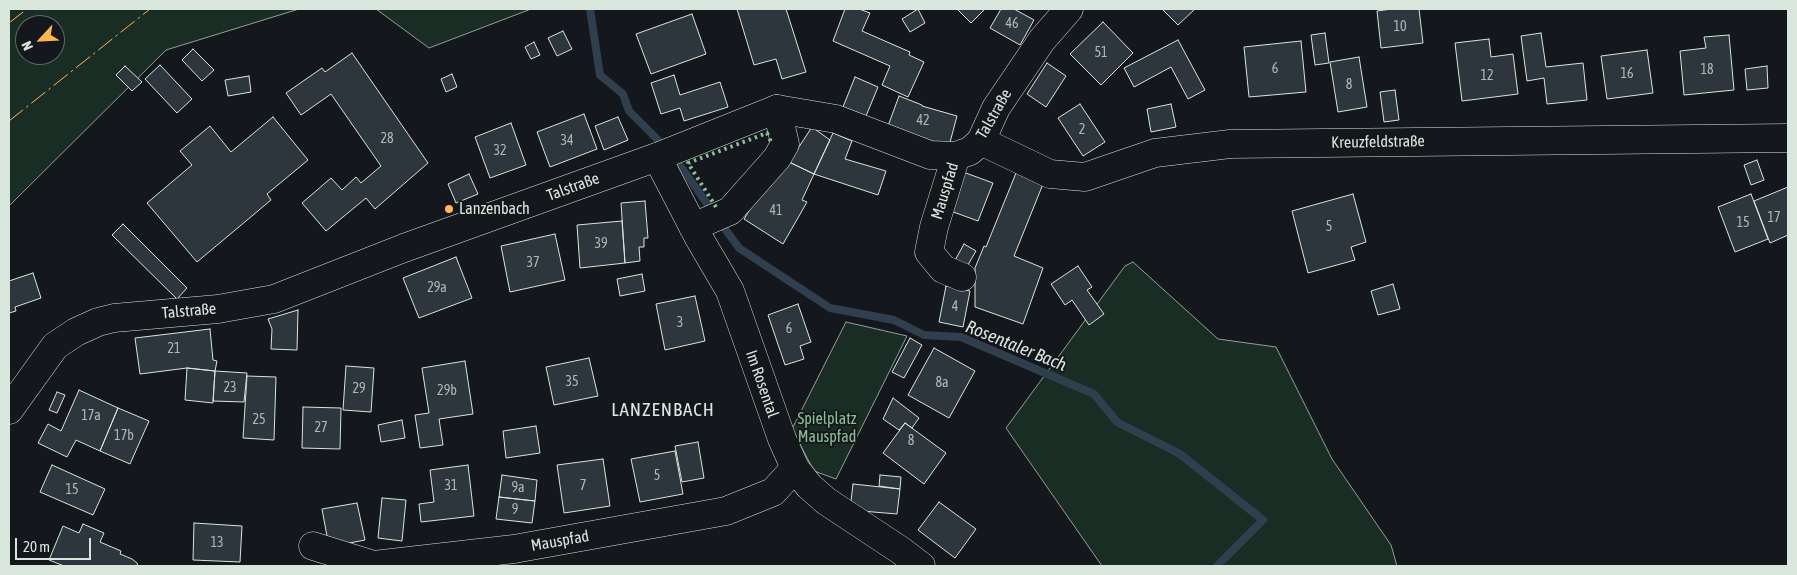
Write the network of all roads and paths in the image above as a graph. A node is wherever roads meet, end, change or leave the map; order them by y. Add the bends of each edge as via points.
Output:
1 (1069, 9) edge
2 (777, 109) junction
3 (1788, 138) edge
4 (981, 141) junction
5 (956, 156) junction
6 (657, 157) junction
7 (708, 221) junction
8 (962, 277) dead end
9 (9, 410) edge
10 (795, 468) junction
11 (313, 546) dead end
12 (921, 566) edge

1 - 4 street, Talstraße via 1042,40 996,108
2 - 5 street via 836,119 930,155
2 - 6 street, Talstraße
2 - 7 street via 785,144 777,158 730,211
3 - 4 street, Kreuzfeldstraße via 1230,144 1155,153 1085,177 1050,174
4 - 5 street, Talstraße via 970,151
5 - 8 street, Mauspfad via 929,252 943,269
6 - 7 street, Im Rosental
6 - 9 street, Talstraße via 404,248 274,299 218,309 98,322 55,346
7 - 10 street, Im Rosental via 782,439
10 - 11 street, Mauspfad via 773,492 726,512 514,549 374,565
10 - 12 street, Im Rosental via 826,501

